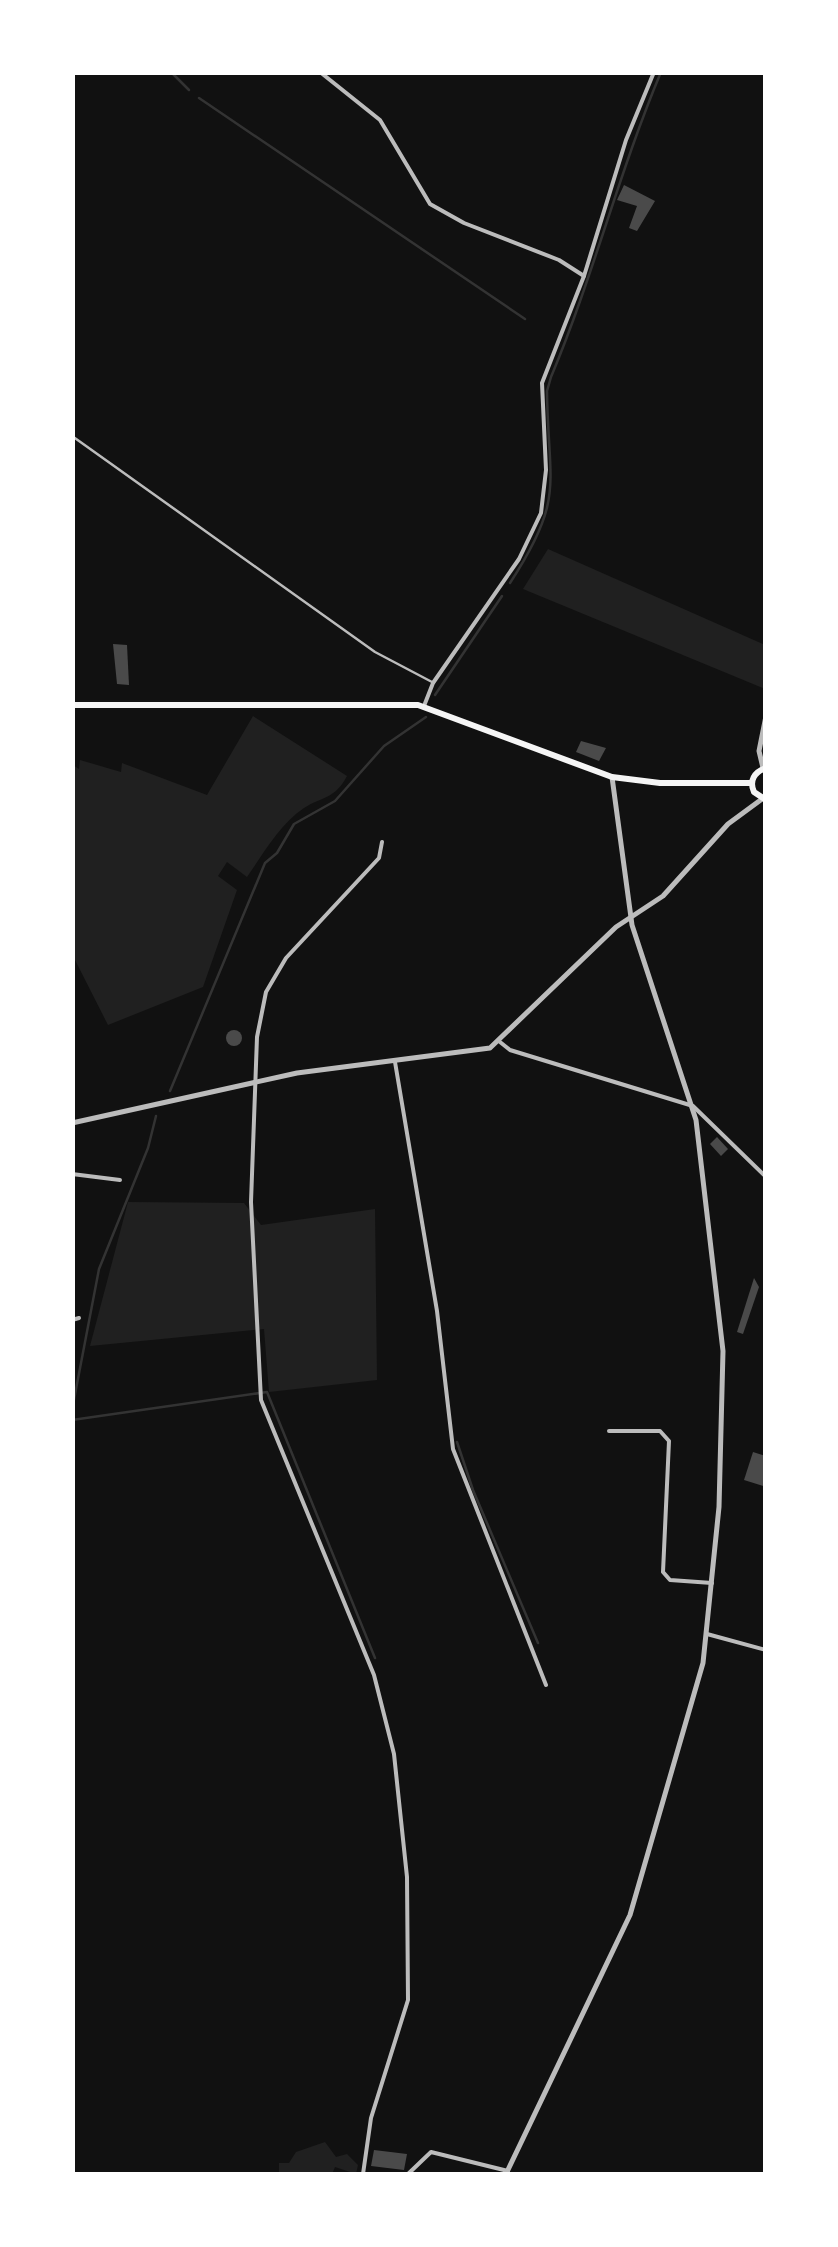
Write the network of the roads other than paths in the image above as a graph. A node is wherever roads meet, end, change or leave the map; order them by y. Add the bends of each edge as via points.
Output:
1 (320, 72) edge
2 (654, 72) edge
3 (584, 276) junction
4 (72, 436) edge
5 (433, 684) junction
6 (72, 705) edge
7 (428, 707) junction
8 (766, 716) edge
9 (764, 768) edge
10 (612, 777) junction
11 (752, 782) junction
12 (764, 799) edge
13 (382, 842) dead end
14 (630, 917) junction
15 (500, 1042) junction
16 (394, 1061) junction
17 (256, 1081) junction
18 (693, 1106) junction
19 (72, 1124) edge
20 (72, 1174) edge
21 (766, 1177) edge
22 (120, 1180) dead end
23 (609, 1431) dead end
24 (712, 1583) junction
25 (707, 1634) junction
26 (766, 1650) edge
27 (546, 1684) dead end
28 (507, 2173) edge
29 (363, 2174) edge
30 (408, 2174) edge

1 - 3 street via 380,120 430,204
2 - 3 street
3 - 5 street via 542,382 541,513 526,548
4 - 5 lane via 375,652
5 - 7 street
6 - 7 main road
7 - 10 main road
8 - 9 street via 759,750
9 - 11 main road
10 - 11 main road
10 - 14 street
11 - 12 main road
12 - 14 street via 728,824 664,896
13 - 17 street via 378,858 272,981 259,1022
14 - 15 street
14 - 18 street
15 - 16 street via 486,1050
15 - 18 street
16 - 17 street
16 - 27 street via 453,1449
17 - 19 street
17 - 29 street via 251,1202 259,1391 374,1675 394,1754 407,1877 408,2000 371,2118
18 - 21 street
18 - 24 street via 724,1377
20 - 22 street
23 - 24 street via 660,1431 669,1440 664,1572 670,1580
24 - 25 street
25 - 26 street
25 - 28 street via 689,1722 627,1924
28 - 30 street via 435,2152

